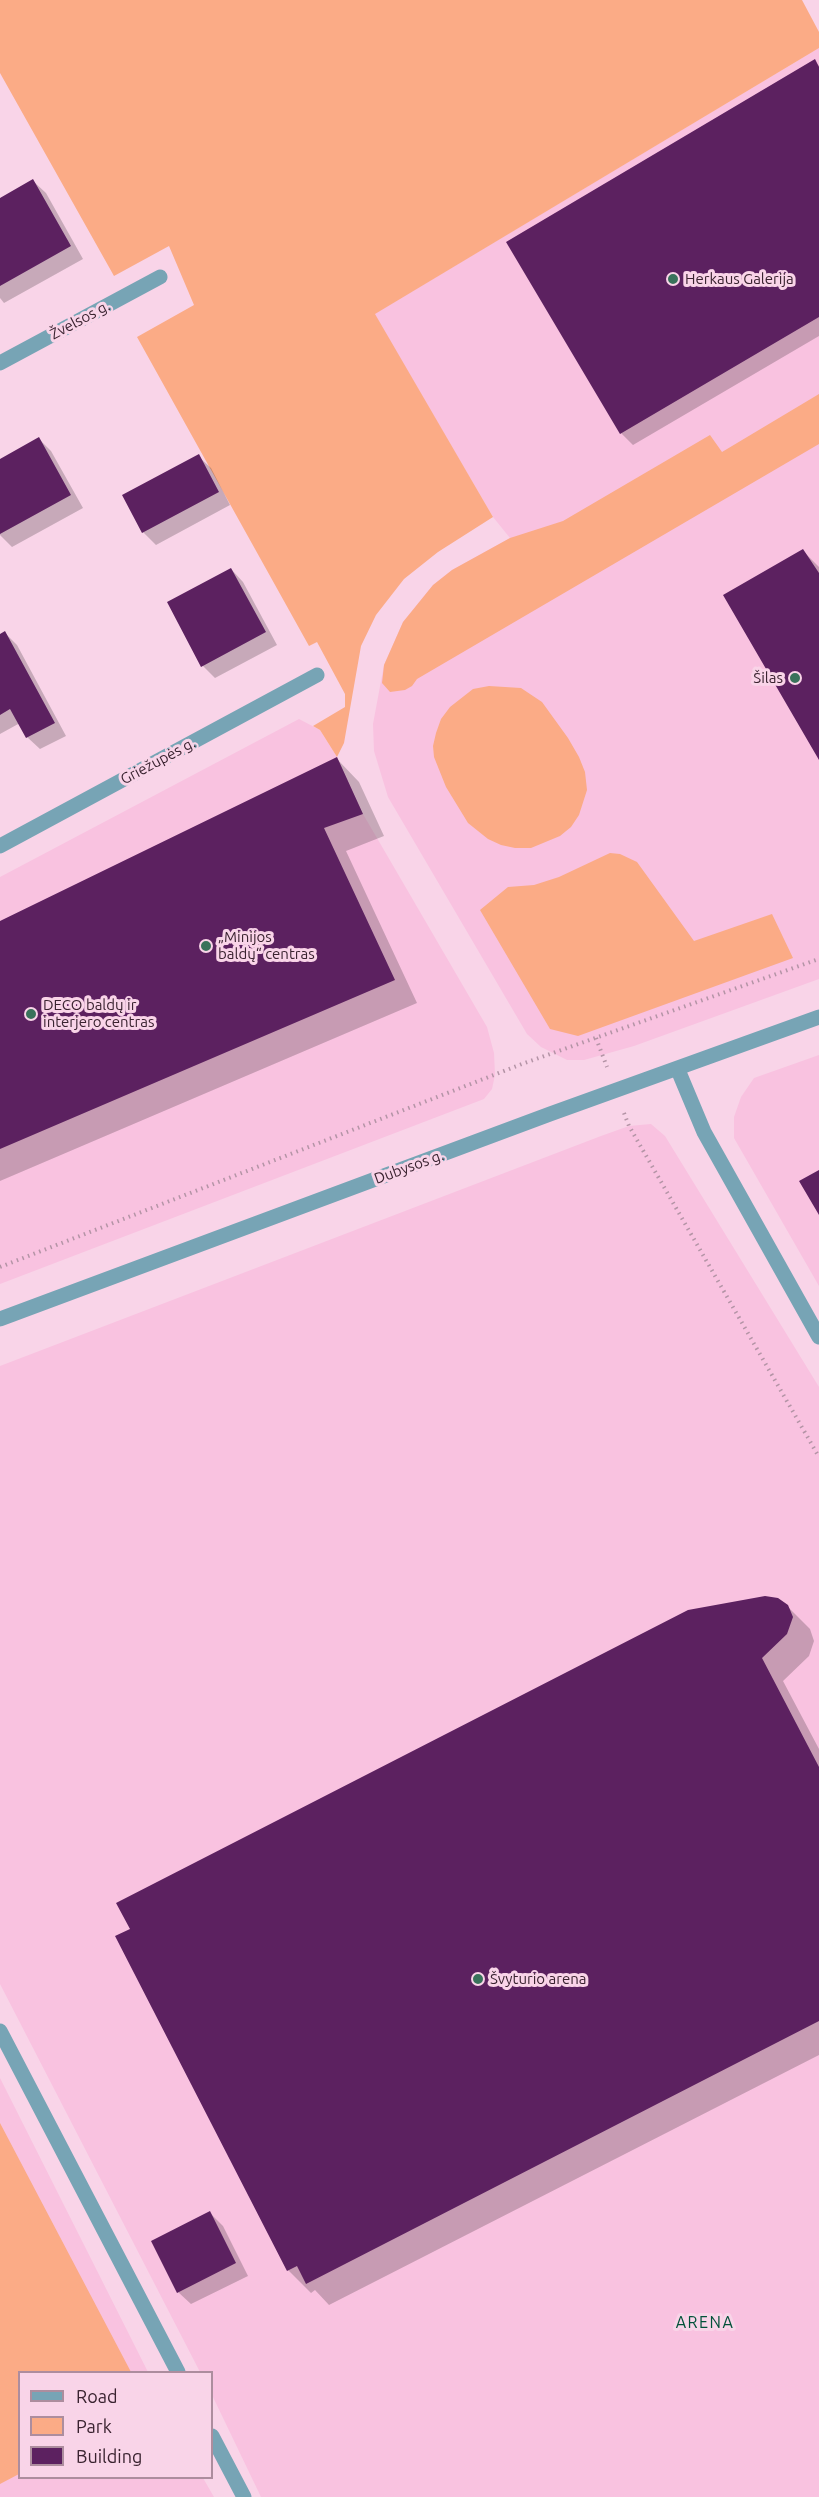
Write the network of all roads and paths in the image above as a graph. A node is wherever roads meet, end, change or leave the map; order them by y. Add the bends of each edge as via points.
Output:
1 (160, 277) dead end
2 (0, 363) edge
3 (317, 675) dead end
4 (0, 846) edge
5 (819, 959) edge
6 (819, 1017) edge
7 (678, 1070) junction
8 (629, 1126) dead end
9 (0, 1267) edge
10 (0, 1319) edge
11 (819, 1337) edge
12 (819, 1457) edge
13 (0, 2031) edge
14 (177, 2371) edge
15 (213, 2438) edge
16 (244, 2497) edge

1 - 2 street, Žvelsos g.
3 - 4 street, Griežupės g.
5 - 9 path via 522,1064
6 - 7 street, Dubysos g.
7 - 10 street, Dubysos g.
7 - 11 street via 704,1132
8 - 12 path
13 - 14 street
15 - 16 street

